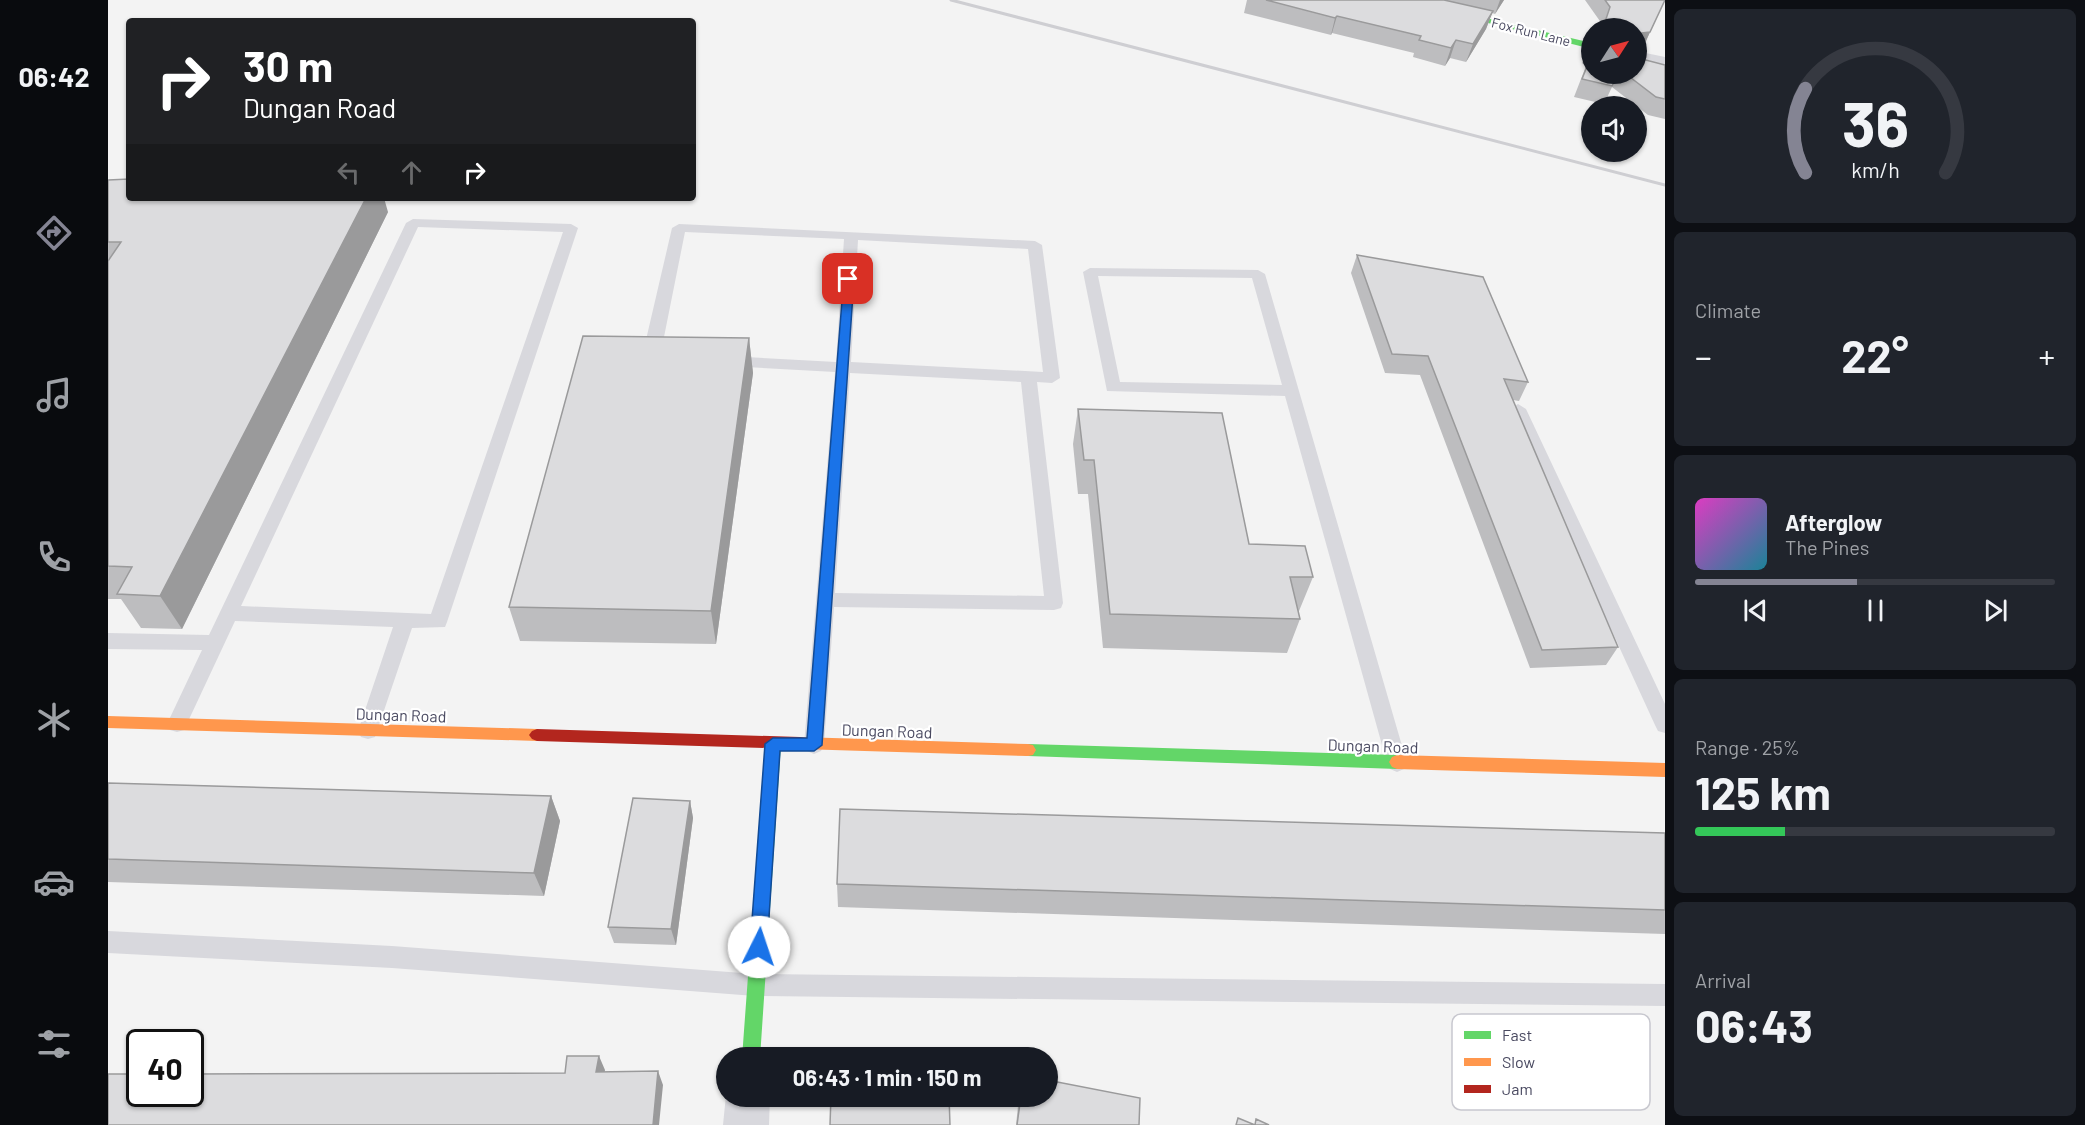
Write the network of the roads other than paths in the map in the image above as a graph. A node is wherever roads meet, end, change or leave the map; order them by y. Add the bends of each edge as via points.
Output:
1 (1400, 0) edge
2 (1581, 43) edge
3 (1647, 60) edge
4 (1665, 64) edge
5 (850, 235) junction
6 (672, 358) edge
7 (706, 360) edge
8 (843, 367) junction
9 (1028, 377) junction
10 (1292, 391) junction
11 (1518, 409) edge
12 (824, 600) junction
13 (229, 613) junction
14 (405, 620) junction
15 (108, 641) edge
16 (216, 643) junction
17 (108, 723) edge
18 (177, 724) junction
19 (1665, 725) edge
20 (368, 731) junction
21 (773, 744) junction
22 (814, 745) junction
23 (1397, 764) junction
24 (1665, 770) edge
25 (108, 942) edge
26 (755, 985) junction
27 (1665, 995) edge
28 (752, 1047) edge
29 (747, 1107) edge
30 (746, 1125) edge

1 - 2 street, Fox Run Lane
3 - 4 street
5 - 6 lane via 679,228 650,357
5 - 8 lane
5 - 9 lane via 1035,245 1052,378
7 - 8 lane
8 - 9 lane
8 - 12 lane
9 - 12 lane via 1054,603
10 - 10 lane via 1113,387 1090,272 1258,274
10 - 23 lane
11 - 19 lane
12 - 22 lane
13 - 14 lane
13 - 14 lane via 413,223 571,228 438,622
13 - 16 lane
14 - 20 lane
15 - 16 lane
16 - 18 lane
17 - 18 street, Dungan Road
18 - 20 street, Dungan Road
20 - 21 street, Dungan Road
21 - 22 street, Dungan Road
21 - 26 street
22 - 23 street, Dungan Road
23 - 24 street, Dungan Road
25 - 26 lane via 392,957
26 - 27 lane
26 - 28 street
29 - 30 street

